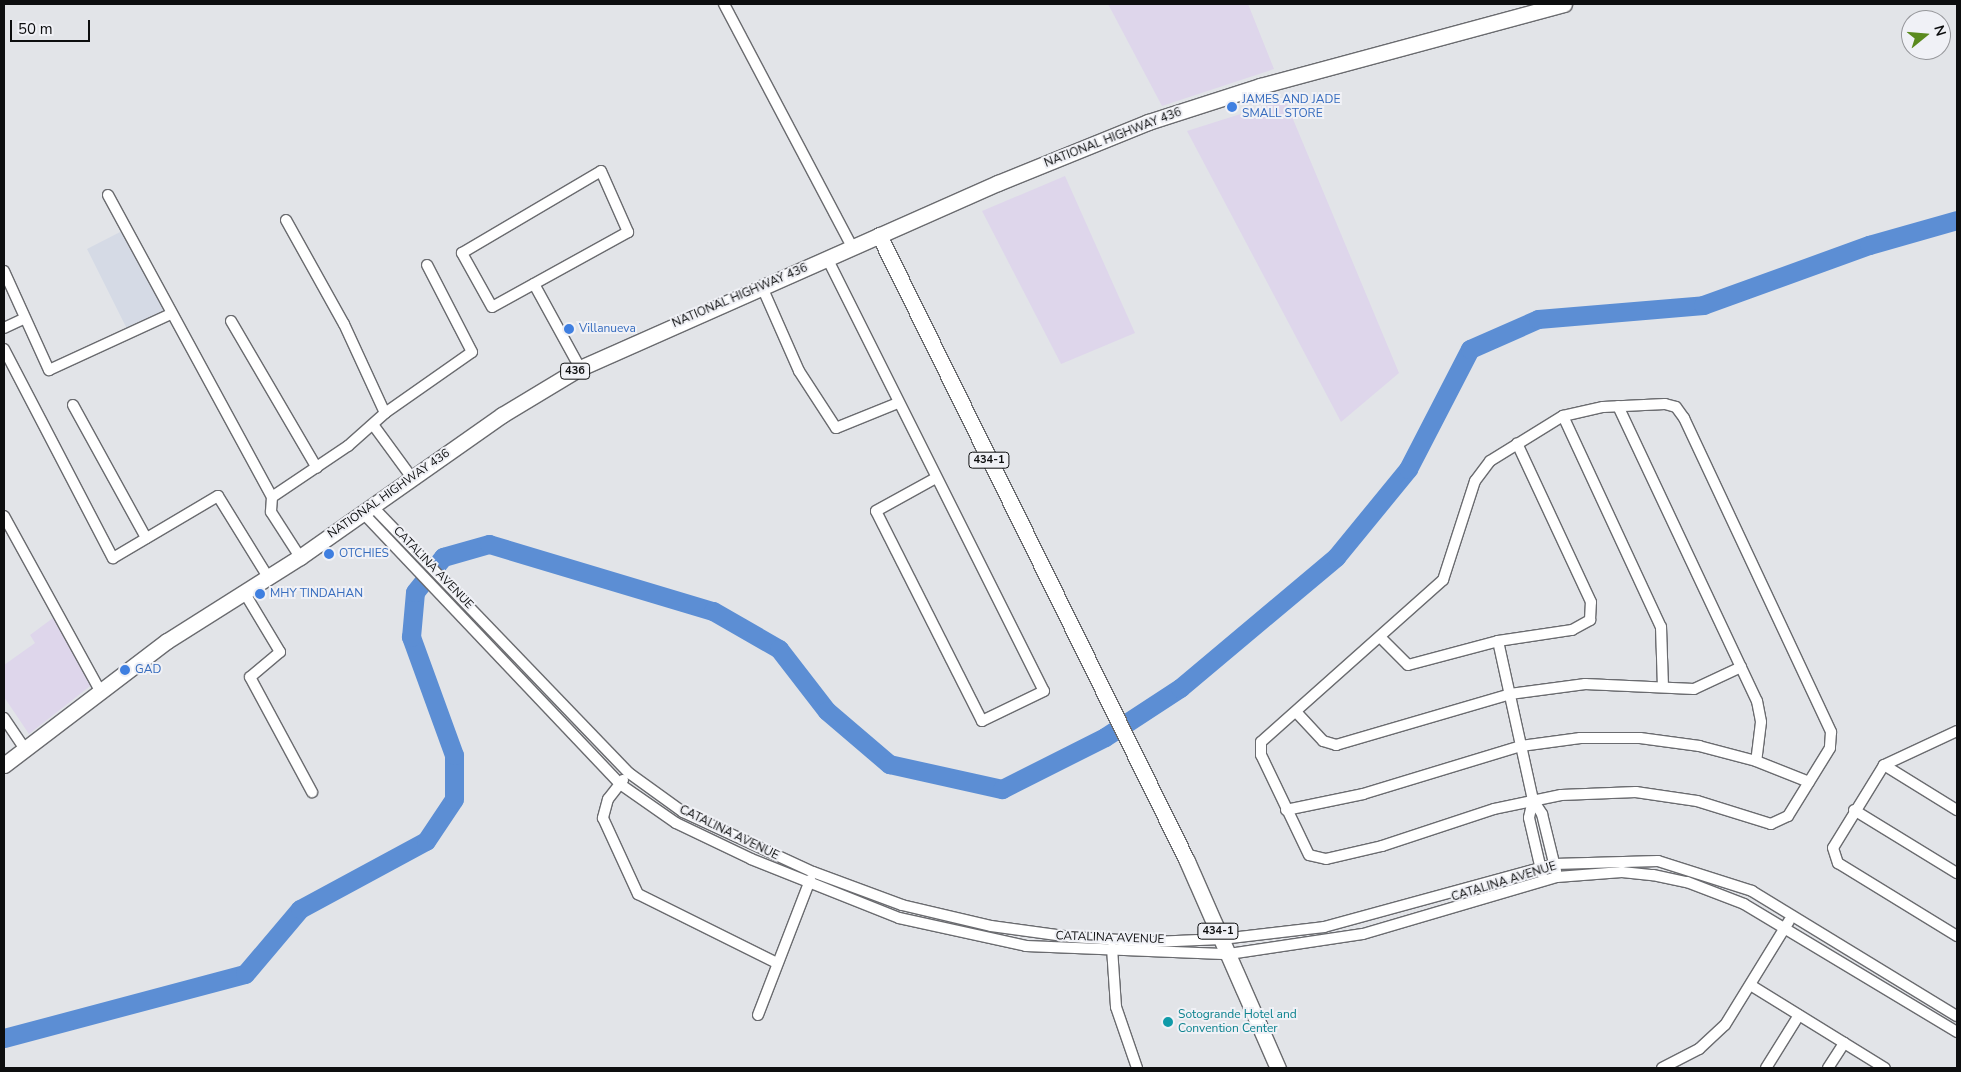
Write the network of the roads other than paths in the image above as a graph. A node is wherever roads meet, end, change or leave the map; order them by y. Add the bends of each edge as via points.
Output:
1 (724, 4) edge
2 (1564, 4) edge
3 (108, 195) dead end
4 (286, 220) dead end
5 (879, 235) junction
6 (852, 247) junction
7 (827, 258) junction
8 (428, 265) dead end
9 (4, 271) edge
10 (534, 284) junction
11 (762, 286) junction
12 (171, 314) junction
13 (25, 318) junction
14 (231, 321) dead end
15 (4, 328) edge
16 (4, 349) edge
17 (580, 368) junction
18 (898, 403) junction
19 (73, 405) dead end
20 (1618, 406) junction
21 (385, 413) junction
22 (1563, 416) junction
23 (374, 426) junction
24 (1517, 443) junction
25 (317, 468) junction
26 (412, 478) junction
27 (936, 478) junction
28 (272, 497) junction
29 (368, 509) junction
30 (4, 516) edge
31 (146, 538) junction
32 (300, 557) junction
33 (268, 577) junction
34 (244, 592) junction
35 (454, 600) junction
36 (1382, 638) junction
37 (1498, 641) junction
38 (1741, 668) junction
39 (1663, 686) junction
40 (99, 689) junction
41 (1510, 694) junction
42 (1298, 714) junction
43 (4, 718) edge
44 (1957, 731) edge
45 (1521, 746) junction
46 (24, 748) junction
47 (1756, 760) junction
48 (1884, 764) junction
49 (4, 765) edge
50 (629, 773) junction
51 (1809, 782) junction
52 (620, 784) junction
53 (312, 792) dead end
54 (1533, 800) junction
55 (1286, 810) junction
56 (1854, 810) junction
57 (1957, 810) edge
58 (1554, 864) junction
59 (1541, 868) junction
60 (813, 872) junction
61 (1957, 873) edge
62 (1557, 876) junction
63 (1544, 881) junction
64 (809, 885) junction
65 (1793, 914) junction
66 (1786, 926) junction
67 (1957, 936) edge
68 (1222, 938) junction
69 (1117, 941) junction
70 (1110, 952) junction
71 (1228, 954) junction
72 (777, 963) junction
73 (1752, 986) junction
74 (758, 1015) dead end
75 (1799, 1015) junction
76 (1957, 1016) edge
77 (1954, 1029) edge
78 (1844, 1043) junction
79 (1136, 1068) edge
80 (1278, 1068) edge
81 (1662, 1068) edge
82 (1766, 1068) edge
83 (1828, 1068) edge
84 (1885, 1068) edge

1 - 6 street
2 - 5 main road, NATIONAL HIGHWAY 436 / 436 via 1260,86 1148,122
3 - 12 street
4 - 21 street via 344,324
5 - 6 main road, NATIONAL HIGHWAY 436 / 436
5 - 68 main road, 434-1
6 - 7 main road, NATIONAL HIGHWAY 436 / 436
7 - 11 main road, NATIONAL HIGHWAY 436 / 436
7 - 18 street
8 - 21 street via 472,352
9 - 13 street
10 - 10 street via 628,232 601,171 462,253 492,307
10 - 17 street
11 - 17 main road, NATIONAL HIGHWAY 436 / 436
11 - 18 street via 799,372 836,428
12 - 13 street via 49,370
12 - 28 street
13 - 15 street
14 - 25 street
16 - 31 street via 113,558
17 - 26 main road, NATIONAL HIGHWAY 436 / 436 via 502,415
18 - 27 street
19 - 31 street
20 - 22 street
20 - 38 street
20 - 51 street via 1665,404 1676,407 1684,418 1829,725 1831,744
21 - 23 street
22 - 24 street
22 - 39 street via 1661,627
23 - 25 street
23 - 26 street
24 - 36 street via 1490,461 1475,480 1443,580
24 - 37 street via 1593,612 1580,628
25 - 28 street
26 - 29 main road, NATIONAL HIGHWAY 436 / 436
27 - 27 street via 1044,691 982,721 876,511
28 - 32 street via 271,512
29 - 32 main road, NATIONAL HIGHWAY 436 / 436
29 - 35 street, CATALINA AVENUE via 396,531
29 - 35 street, CATALINA AVENUE via 388,539
30 - 40 street
31 - 33 street via 218,496
32 - 33 main road, NATIONAL HIGHWAY 436 / 436
33 - 34 main road, NATIONAL HIGHWAY 436 / 436
34 - 40 main road, NATIONAL HIGHWAY 436 / 436
34 - 53 street via 280,652 250,678
35 - 50 street, CATALINA AVENUE
35 - 52 street, CATALINA AVENUE
36 - 37 street via 1408,665
36 - 42 street
37 - 41 street
38 - 39 street via 1694,689
38 - 47 street via 1760,713
39 - 41 street via 1585,684
40 - 46 main road, NATIONAL HIGHWAY 436 / 436
41 - 42 street via 1336,745 1324,741
41 - 45 street
42 - 55 street via 1259,746
43 - 46 street
44 - 48 street
45 - 47 street via 1580,738 1640,738
45 - 54 street
45 - 55 street via 1363,794
46 - 49 main road, NATIONAL HIGHWAY 436 / 436
47 - 51 street
48 - 56 street
48 - 57 street
50 - 52 street
50 - 60 street, CATALINA AVENUE via 683,812
51 - 54 street via 1788,816 1771,824 1698,801 1636,792
52 - 64 street, CATALINA AVENUE via 676,823
52 - 72 street via 608,799 603,818 638,894
54 - 55 street via 1319,860 1305,851
54 - 58 street via 1542,814
54 - 59 street via 1529,818
56 - 61 street
56 - 67 street via 1834,842 1838,862
58 - 59 street, CATALINA AVENUE
58 - 62 street
58 - 65 street, CATALINA AVENUE via 1585,860 1658,861 1724,878
59 - 63 street
59 - 68 street, CATALINA AVENUE via 1324,926
60 - 64 street
60 - 69 street, CATALINA AVENUE via 950,918 1029,933
62 - 63 street, CATALINA AVENUE
62 - 66 street, CATALINA AVENUE via 1622,872 1686,882
63 - 71 street, CATALINA AVENUE via 1362,934
64 - 70 street, CATALINA AVENUE via 899,918 987,940
64 - 72 street
65 - 66 street
65 - 76 street, CATALINA AVENUE
66 - 73 street
66 - 77 street, CATALINA AVENUE
68 - 69 street, CATALINA AVENUE
68 - 71 main road, 434-1
69 - 70 street
70 - 71 street, CATALINA AVENUE
70 - 79 street via 1120,1023
71 - 80 main road, 434-1
72 - 74 street
73 - 75 street
73 - 81 street via 1719,1032
75 - 78 street
75 - 82 street
76 - 77 street
78 - 83 street
78 - 84 street

